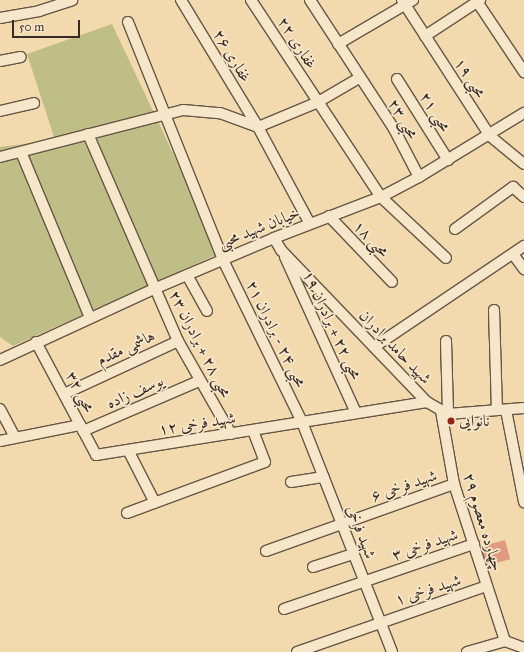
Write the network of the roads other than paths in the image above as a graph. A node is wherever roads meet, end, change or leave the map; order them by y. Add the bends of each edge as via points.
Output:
1 (72, 0) edge
2 (182, 0) edge
3 (251, 0) edge
4 (310, 0) edge
5 (477, 1) edge
6 (407, 2) edge
7 (0, 18) edge
8 (128, 22) dead end
9 (425, 36) junction
10 (338, 44) junction
11 (21, 57) dead end
12 (0, 62) edge
13 (524, 72) edge
14 (359, 78) junction
15 (397, 80) dead end
16 (318, 102) junction
17 (34, 103) dead end
18 (0, 110) edge
19 (524, 113) edge
20 (166, 114) junction
21 (258, 127) junction
22 (88, 134) junction
23 (490, 136) junction
24 (21, 152) junction
25 (0, 157) edge
26 (448, 160) junction
27 (524, 164) edge
28 (419, 177) junction
29 (381, 197) junction
30 (524, 197) edge
31 (329, 216) junction
32 (310, 224) junction
33 (455, 229) dead end
34 (274, 238) junction
35 (524, 246) edge
36 (281, 250) junction
37 (513, 254) junction
38 (446, 258) dead end
39 (223, 260) junction
40 (524, 269) edge
41 (187, 275) junction
42 (392, 282) dead end
43 (154, 289) junction
44 (494, 310) dead end
45 (207, 311) dead end
46 (90, 318) junction
47 (178, 340) junction
48 (446, 341) dead end
49 (36, 342) junction
50 (374, 347) junction
51 (1, 357) edge
52 (199, 381) junction
53 (64, 394) junction
54 (427, 402) junction
55 (524, 408) edge
56 (0, 409) edge
57 (502, 410) junction
58 (445, 412) junction
59 (356, 413) junction
60 (302, 422) junction
61 (82, 428) junction
62 (252, 430) junction
63 (231, 434) junction
64 (15, 438) junction
65 (0, 440) edge
66 (128, 450) junction
67 (96, 456) joint
68 (324, 477) junction
69 (291, 482) dead end
70 (454, 484) junction
71 (524, 502) edge
72 (155, 503) junction
73 (127, 513) dead end
74 (341, 524) junction
75 (474, 544) junction
76 (266, 551) dead end
77 (352, 554) junction
78 (314, 567) dead end
79 (363, 582) junction
80 (487, 586) junction
81 (284, 609) dead end
82 (378, 622) junction
83 (505, 641) junction
84 (524, 648) edge
85 (297, 652) edge
86 (392, 652) edge
87 (467, 652) edge

1 - 7 street via 39,11
2 - 21 street, غفاری ۲۶
3 - 16 street, غفاری ۲۲
4 - 10 street, محبی ۲۳
5 - 9 street
5 - 13 street
6 - 9 street, محبی ۱۹
6 - 10 street
8 - 20 street, محبی ۲۴ - برادران ۲۱
9 - 23 street, محبی ۱۹
10 - 14 street, محبی ۲۳
11 - 12 street
14 - 16 street
14 - 28 street, محبی ۲۳ via 394,129
15 - 26 street, محبی ۲۱
16 - 21 street
16 - 29 street, غفاری ۲۲
17 - 18 street
19 - 23 street, خیابان شهید محبی
20 - 21 street via 199,110 220,113
20 - 22 street
20 - 39 street, محبی ۲۴ - برادران ۲۱
21 - 32 street, غفاری ۲۶
22 - 24 street
22 - 43 street, محبی ۲۸ + برادران ۲۳
23 - 26 street, خیابان شهید محبی
23 - 27 street, محبی ۱۹
24 - 25 street
24 - 46 street
26 - 28 street, خیابان شهید محبی
28 - 29 street, خیابان شهید محبی
29 - 31 street, خیابان شهید محبی
29 - 38 street, غفاری ۲۲
30 - 33 street via 513,188
31 - 32 street, خیابان شهید محبی
31 - 42 street, محبی ۱۸
32 - 34 street, خیابان شهید محبی
34 - 36 street, شهید حامد برادران
34 - 39 street, خیابان شهید محبی
35 - 37 street
36 - 50 street, شهید حامد برادران
36 - 59 street, محبی ۲۲ + برادران ۱۹
37 - 40 street
37 - 50 street
39 - 41 street, خیابان شهید محبی
39 - 60 street, محبی ۲۴ - برادران ۲۱
41 - 43 street, خیابان شهید محبی
41 - 45 street
43 - 46 street, خیابان شهید محبی
43 - 47 street, محبی ۲۸ + برادران ۲۳
44 - 57 street
46 - 49 street, خیابان شهید محبی
47 - 52 street, محبی ۲۸ + برادران ۲۳
47 - 53 street, هاشمی مقدم
48 - 58 street, چهارده معصوم ۲۹
49 - 51 street, خیابان شهید محبی
49 - 53 street, محبی ۳۲
50 - 54 street, شهید حامد برادران
52 - 61 street, یوسف زاده
52 - 63 street, محبی ۲۸ + برادران ۲۳
53 - 61 street, محبی ۳۲
54 - 58 street, شهید حامد برادران
54 - 59 street, شهید فرخی ۱۲
55 - 57 street
56 - 64 street
57 - 58 street
57 - 71 street
58 - 70 street, چهارده معصوم ۲۹
59 - 60 street, شهید فرخی ۱۲
60 - 62 street, شهید فرخی ۱۲
60 - 68 street, شهید فرخی
61 - 64 street, یوسف زاده
61 - 67 street, محبی ۳۲
62 - 63 street, شهید فرخی ۱۲
62 - 72 street via 265,462
63 - 66 street, شهید فرخی ۱۲
64 - 65 street, یوسف زاده
66 - 67 street, شهید فرخی ۱۲
66 - 72 street
68 - 69 street
68 - 74 street, شهید فرخی
70 - 74 street, شهید فرخی ۶
70 - 75 street, چهارده معصوم ۲۹
72 - 73 street
74 - 76 street, شهید فرخی ۶
74 - 77 street, شهید فرخی
75 - 79 street, شهید فرخی ۳
75 - 80 street, چهارده معصوم ۲۹
77 - 78 street
77 - 79 street, شهید فرخی
79 - 81 street, شهید فرخی ۳
79 - 82 street, شهید فرخی
80 - 82 street, شهید فرخی ۱
80 - 83 street, چهارده معصوم ۲۹
82 - 85 street, شهید فرخی ۱
82 - 86 street, شهید فرخی
83 - 84 street
83 - 87 street

